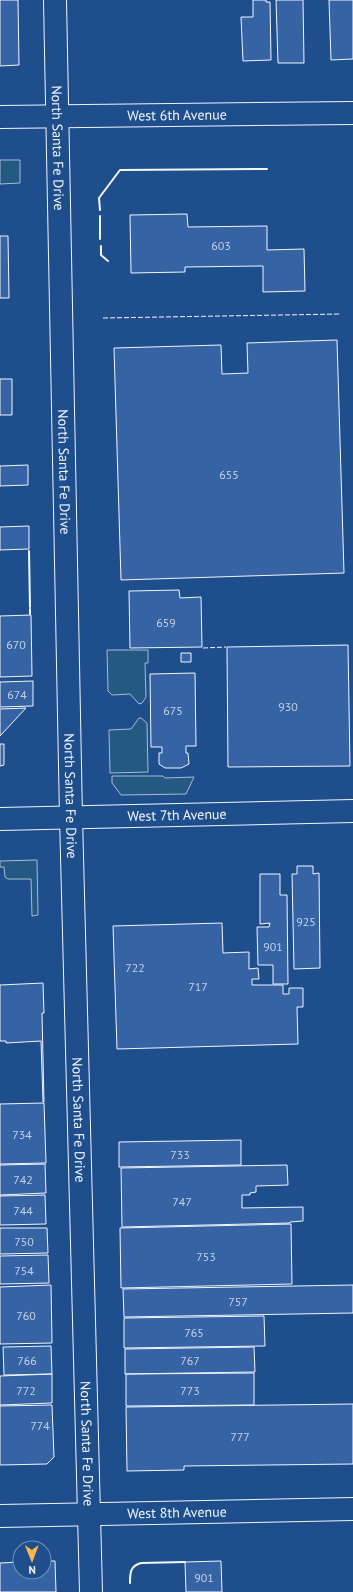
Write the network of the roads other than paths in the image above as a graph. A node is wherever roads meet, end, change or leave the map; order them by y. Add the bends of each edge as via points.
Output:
1 (55, 0) edge
2 (353, 113) edge
3 (58, 116) junction
4 (0, 117) edge
5 (353, 811) edge
6 (71, 817) junction
7 (0, 818) edge
8 (353, 1510) edge
9 (89, 1514) junction
10 (0, 1516) edge
11 (91, 1592) edge

1 - 3 main road, North Santa Fe Drive
2 - 3 main road, West 6th Avenue
3 - 4 main road, West 6th Avenue
3 - 6 main road, North Santa Fe Drive
5 - 6 main road, West 7th Avenue
6 - 7 main road, West 7th Avenue
6 - 9 main road, North Santa Fe Drive
8 - 9 main road, West 8th Avenue
9 - 10 main road, West 8th Avenue
9 - 11 main road, North Santa Fe Drive

